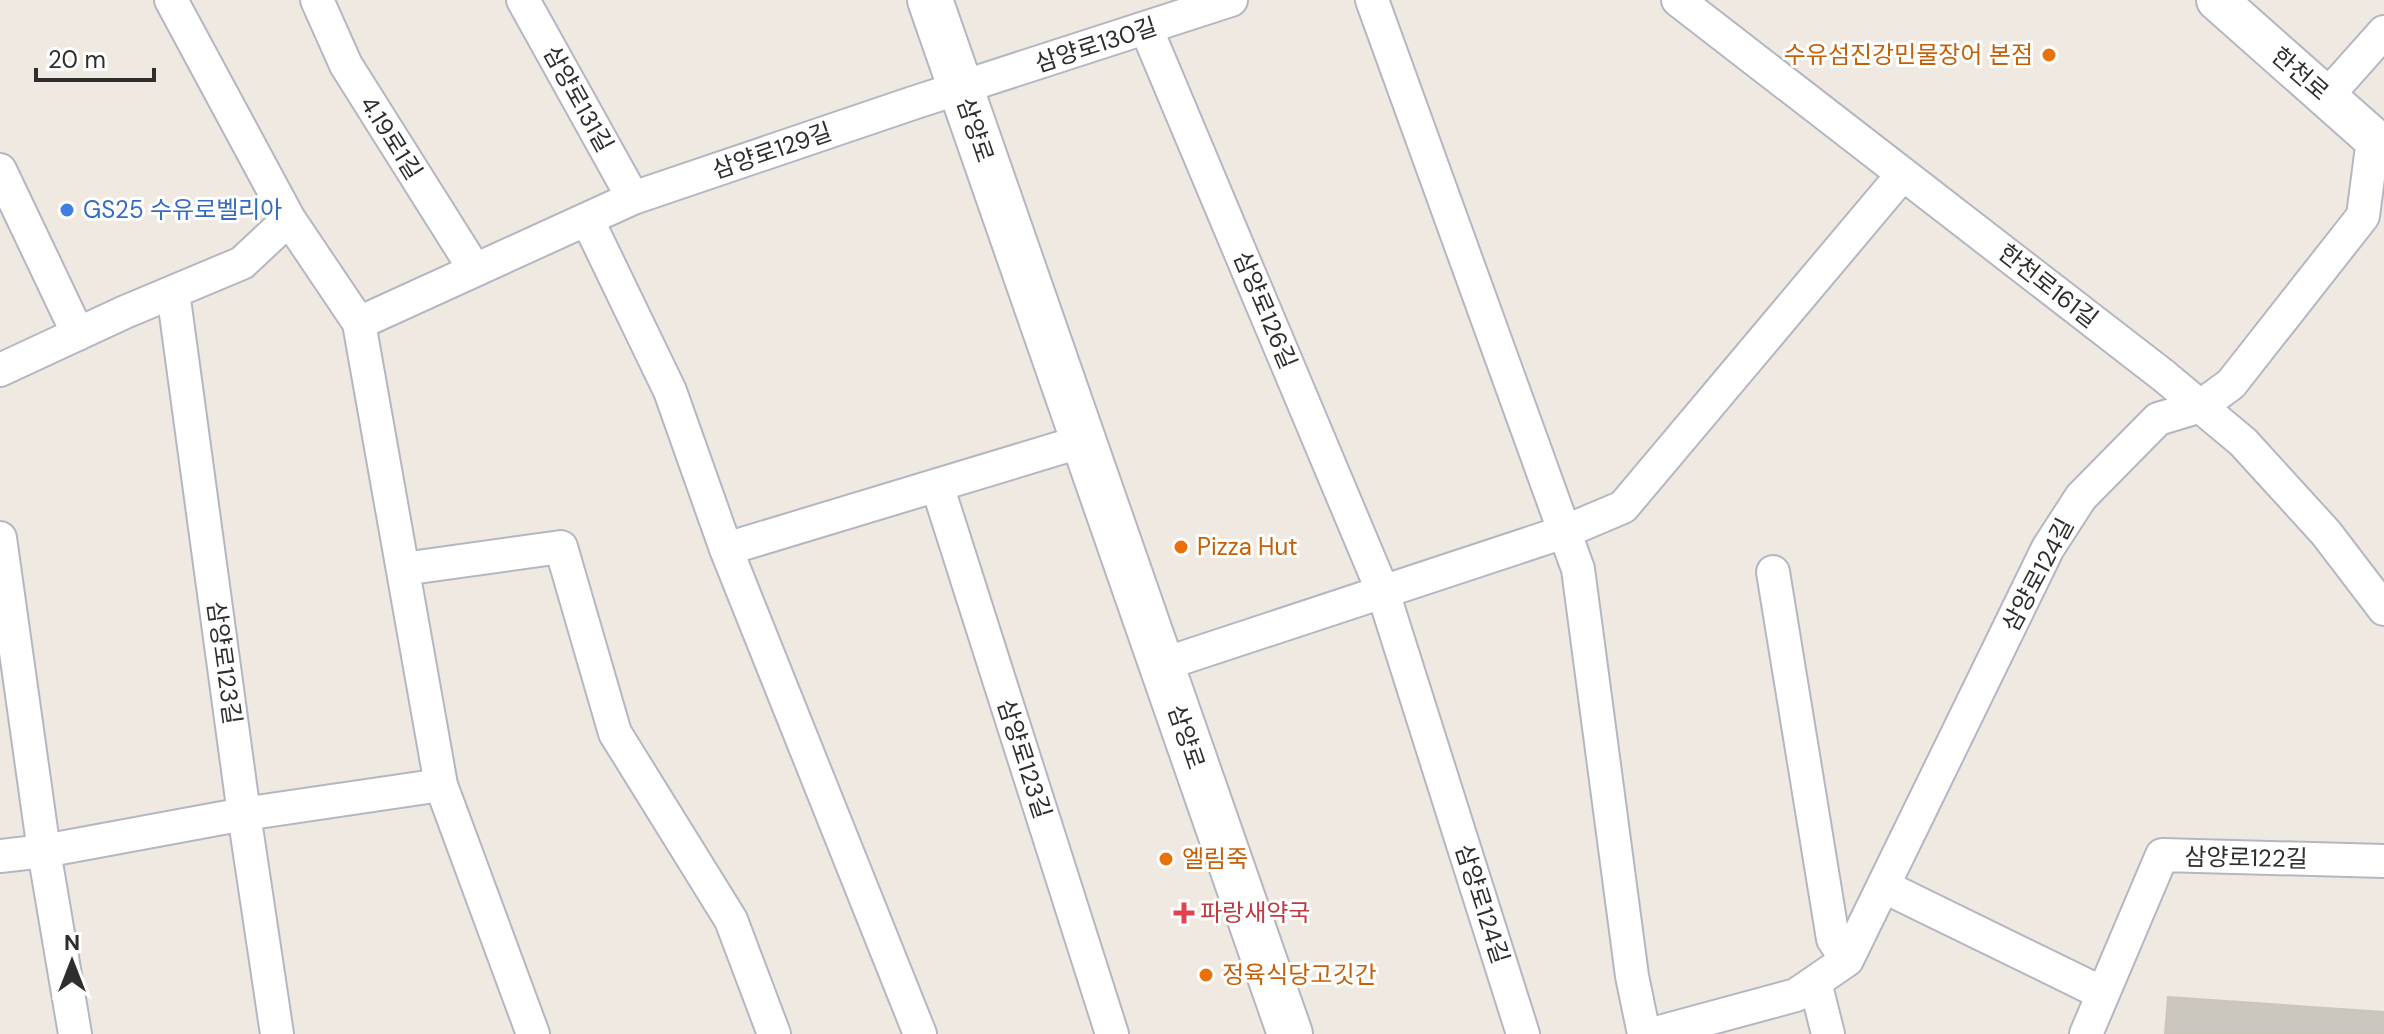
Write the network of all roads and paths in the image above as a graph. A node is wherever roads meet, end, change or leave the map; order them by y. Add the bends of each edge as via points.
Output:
1 (171, 0) edge
2 (317, 0) edge
3 (523, 0) edge
4 (930, 0) edge
5 (1231, 0) edge
6 (1372, 0) edge
7 (1678, 0) edge
8 (2217, 0) edge
9 (1146, 28) junction
10 (2384, 32) edge
11 (961, 89) junction
12 (2326, 97) junction
13 (2379, 143) edge
14 (0, 170) edge
15 (1903, 174) junction
16 (633, 198) junction
17 (289, 219) junction
18 (587, 219) junction
19 (475, 270) junction
20 (173, 292) junction
21 (359, 323) junction
22 (78, 334) junction
23 (0, 370) edge
24 (2201, 406) junction
25 (1083, 441) junction
26 (937, 485) junction
27 (1564, 532) junction
28 (0, 538) edge
29 (726, 549) junction
30 (403, 569) junction
31 (1773, 572) dead end
32 (1383, 592) junction
33 (2384, 609) edge
34 (1161, 665) junction
35 (441, 785) junction
36 (244, 814) junction
37 (44, 851) junction
38 (0, 856) edge
39 (2384, 861) edge
40 (1883, 886) junction
41 (1847, 960) junction
42 (1815, 982) junction
43 (2102, 993) junction
44 (75, 1034) edge
45 (277, 1034) edge
46 (533, 1034) edge
47 (774, 1034) edge
48 (920, 1034) edge
49 (1112, 1034) edge
50 (1290, 1034) edge
51 (1523, 1034) edge
52 (1644, 1034) edge
53 (1652, 1034) edge
54 (1828, 1034) edge
55 (2086, 1034) edge

1 - 17 street
2 - 19 street, 4.19로1길 via 346,65
3 - 16 street, 삼양로131길
4 - 11 main road, 삼양로
5 - 9 street, 삼양로130길
6 - 27 street
7 - 15 street, 한천로161길
8 - 12 street, 한천로
9 - 11 street, 삼양로130길
9 - 32 street, 삼양로126길
10 - 12 street
11 - 16 street, 삼양로129길
11 - 25 main road, 삼양로
12 - 13 street, 한천로
13 - 24 street, 삼양로124길 via 2363,216 2231,384
14 - 22 street
15 - 24 street, 한천로161길
15 - 27 street via 1623,507
16 - 18 street, 삼양로129길
17 - 20 street via 242,263
17 - 21 street
18 - 19 street, 삼양로129길
18 - 29 street via 670,391
19 - 21 street, 삼양로129길
20 - 22 street
20 - 36 street, 삼양로123길
21 - 30 street
22 - 23 street
24 - 33 street, 한천로161길 via 2243,442 2326,533
24 - 40 street, 삼양로124길 via 2158,419 2081,497 2048,548
25 - 26 street
25 - 34 main road, 삼양로
26 - 29 street
26 - 49 street, 삼양로123길
27 - 32 street
27 - 52 street via 1578,569
28 - 37 street
29 - 48 street
30 - 35 street
30 - 47 street via 561,547 615,733 731,920
31 - 41 street via 1833,939
32 - 34 street
32 - 51 street, 삼양로124길
34 - 50 main road, 삼양로
35 - 36 street
35 - 46 street
36 - 37 street
36 - 45 street, 삼양로123길
37 - 38 street
37 - 44 street
39 - 43 street, 삼양로122길 via 2162,855
40 - 41 street, 삼양로124길
40 - 43 street
41 - 42 street, 삼양로124길
42 - 53 street, 삼양로124길 via 1796,995
42 - 54 street
43 - 55 street, 삼양로122길

